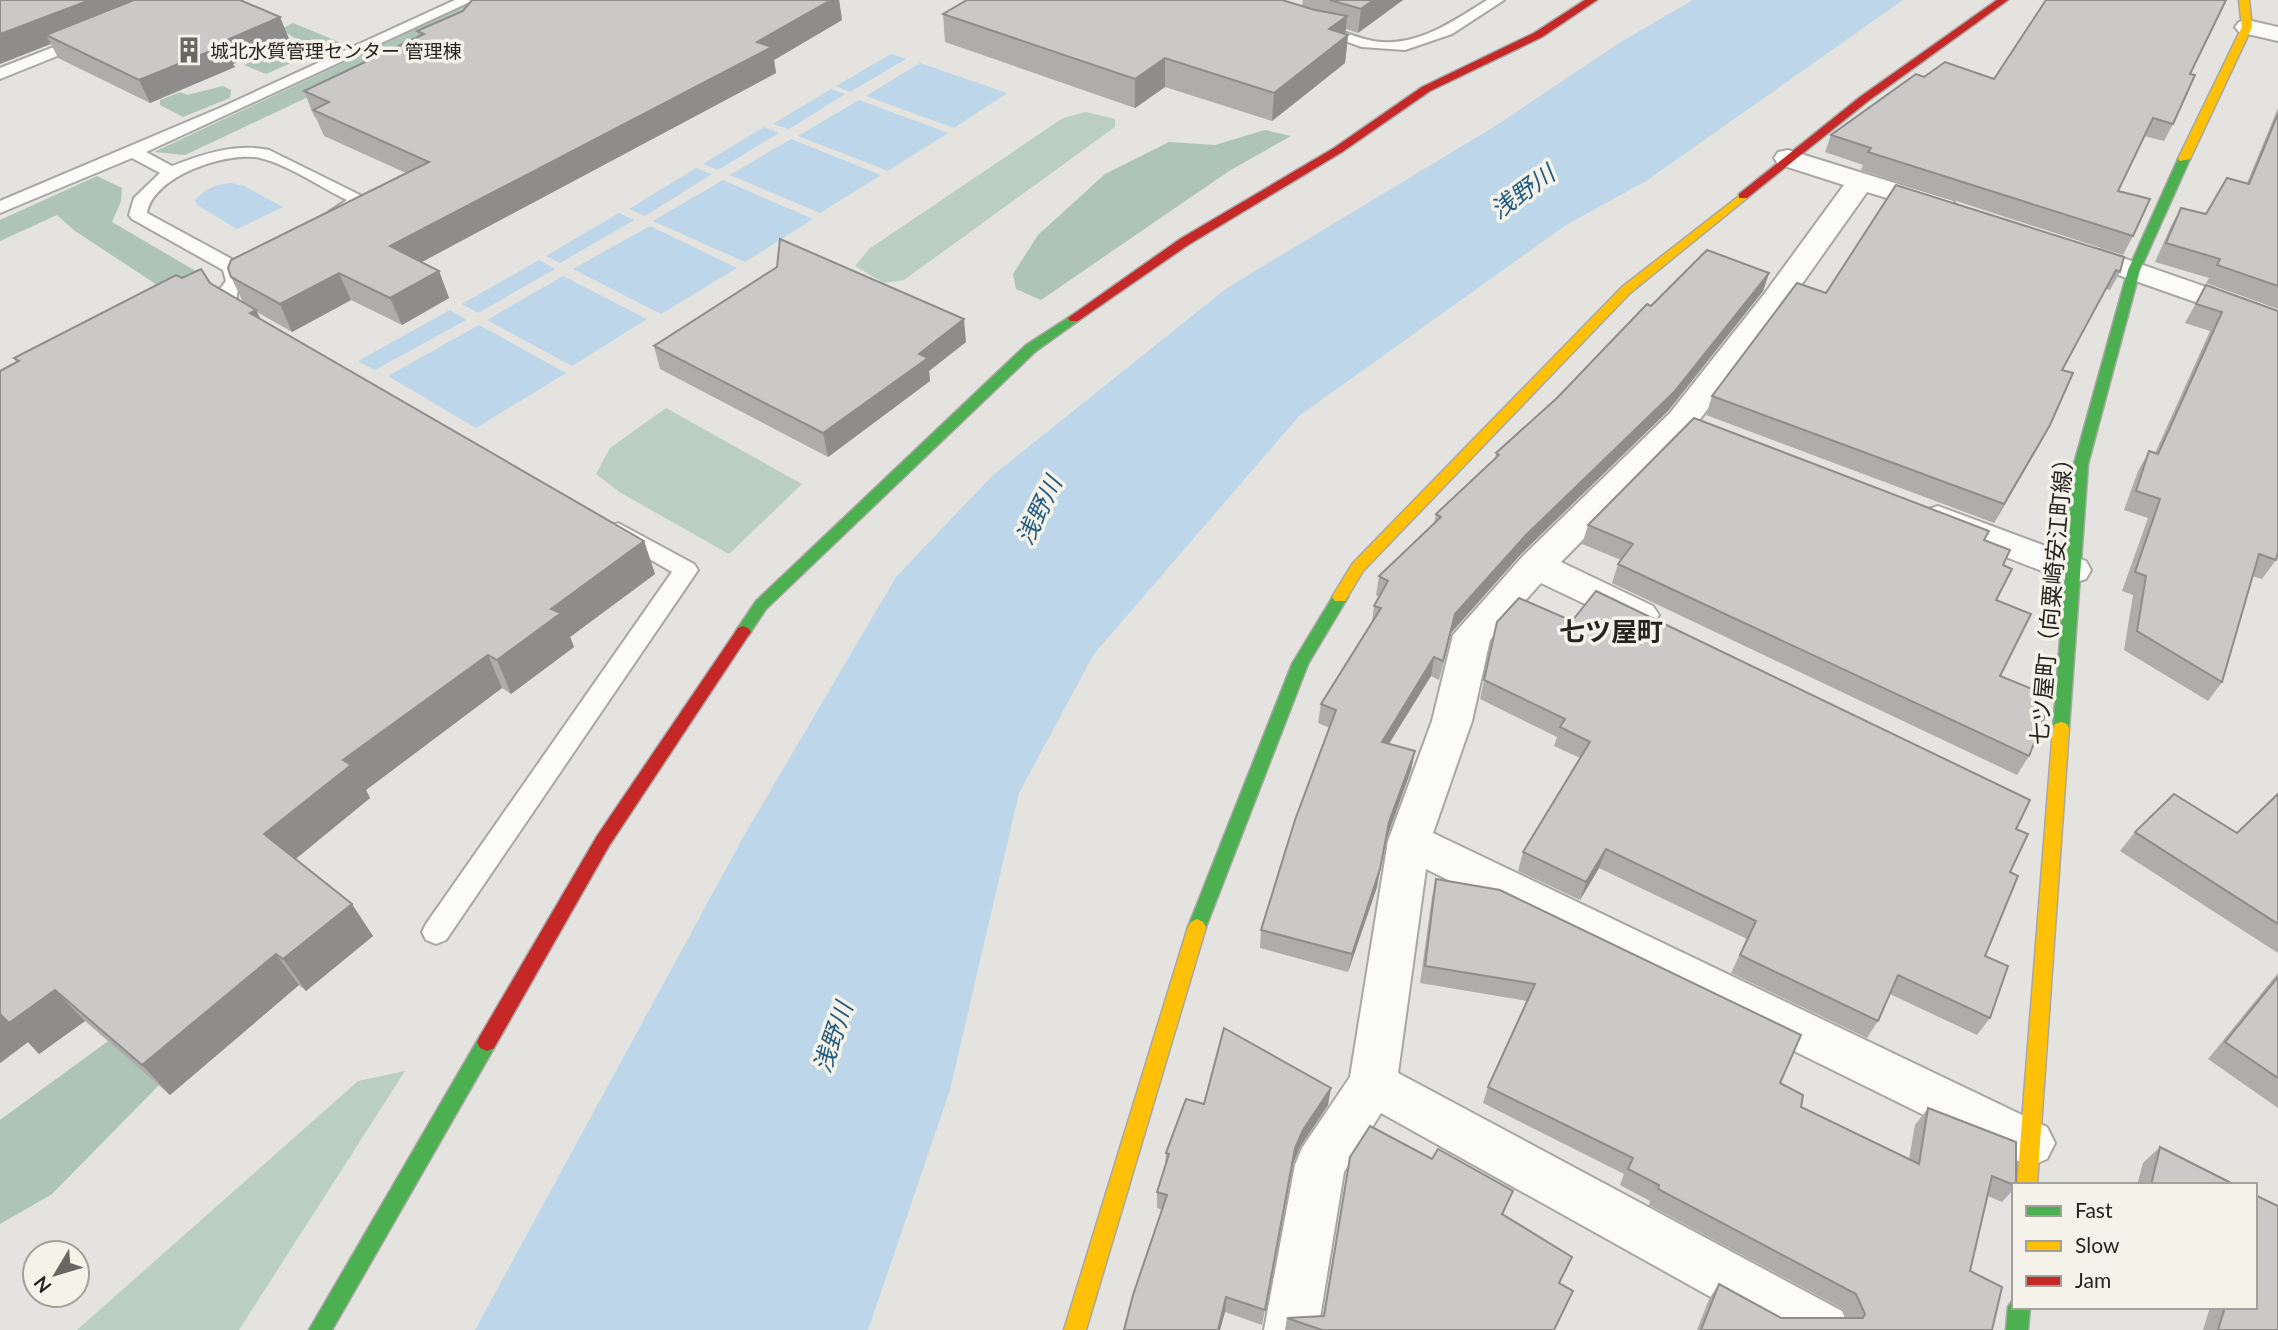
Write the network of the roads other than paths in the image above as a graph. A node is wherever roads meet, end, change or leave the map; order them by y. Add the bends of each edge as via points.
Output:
1 (467, 0) edge
2 (1497, 0) edge
3 (1592, 0) edge
4 (2003, 0) edge
5 (2244, 0) edge
6 (1294, 22) edge
7 (2247, 27) junction
8 (2278, 34) edge
9 (97, 35) edge
10 (3, 70) edge
11 (132, 151) junction
12 (1788, 158) junction
13 (171, 172) junction
14 (1862, 180) junction
15 (0, 208) edge
16 (1966, 214) edge
17 (326, 219) edge
18 (2069, 248) edge
19 (2134, 270) junction
20 (2278, 322) edge
21 (271, 330) edge
22 (1904, 505) edge
23 (603, 522) edge
24 (1535, 565) junction
25 (2073, 570) junction
26 (1672, 630) edge
27 (2018, 797) edge
28 (2055, 815) junction
29 (1409, 841) junction
30 (436, 932) dead end
31 (1373, 1084) junction
32 (2028, 1164) edge
33 (2019, 1309) edge
34 (320, 1330) edge
35 (1074, 1330) edge
36 (1291, 1330) edge
37 (1823, 1330) edge
38 (2017, 1330) edge

1 - 11 lane
2 - 6 lane via 1418,44 1389,47
3 - 34 street via 1538,35 1426,89 1338,150 1184,242 1031,348 761,605 603,841
4 - 12 street via 1931,48
5 - 7 street
7 - 8 street
7 - 19 street, 七ツ屋町（向粟崎安江町線）
9 - 10 lane
11 - 13 lane
11 - 15 lane
12 - 14 street
12 - 35 street via 1626,290 1358,567 1300,664 1189,949
13 - 17 lane via 233,152 269,155 361,200
13 - 21 lane via 140,202 138,215 237,264 228,302
14 - 16 street
14 - 24 street via 1776,299 1695,425
18 - 19 street
19 - 20 street
19 - 25 street, 七ツ屋町（向粟崎安江町線） via 2081,464
22 - 25 street
23 - 30 lane via 686,570
24 - 26 street
24 - 29 street via 1472,635 1452,721
25 - 28 street, 七ツ屋町（向粟崎安江町線）
27 - 28 street
28 - 32 street, 七ツ屋町（向粟崎安江町線）
29 - 31 street
29 - 32 street
31 - 36 street via 1320,1165
31 - 37 street
33 - 38 street

